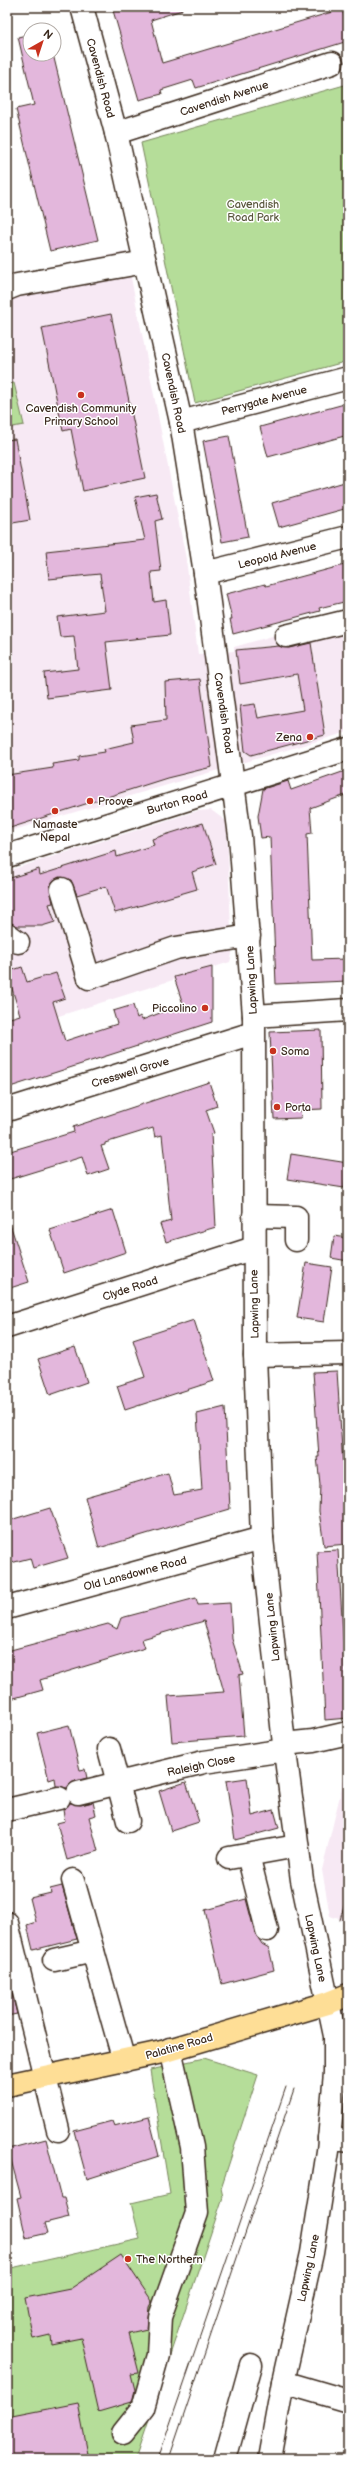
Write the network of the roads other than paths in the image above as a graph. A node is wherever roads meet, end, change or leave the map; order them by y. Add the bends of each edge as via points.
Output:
1 (82, 7) edge
2 (332, 63) dead end
3 (116, 133) junction
4 (145, 262) junction
5 (7, 289) edge
6 (348, 378) edge
7 (181, 422) junction
8 (348, 537) edge
9 (205, 573) junction
10 (348, 621) edge
11 (286, 636) dead end
12 (348, 749) edge
13 (234, 786) junction
14 (7, 856) edge
15 (62, 889) dead end
16 (249, 936) junction
17 (348, 1010) edge
18 (253, 1024) junction
19 (7, 1110) edge
20 (254, 1216) junction
21 (296, 1240) dead end
22 (254, 1248) junction
23 (7, 1327) edge
24 (348, 1354) edge
25 (255, 1355) junction
26 (262, 1538) junction
27 (7, 1608) edge
28 (348, 1733) edge
29 (284, 1747) junction
30 (109, 1749) dead end
31 (118, 1784) junction
32 (7, 1810) edge
33 (128, 1821) dead end
34 (297, 1846) junction
35 (73, 1880) dead end
36 (7, 1923) edge
37 (267, 1930) dead end
38 (93, 1951) junction
39 (54, 1960) dead end
40 (348, 1995) edge
41 (328, 2003) junction
42 (170, 2049) junction
43 (124, 2061) junction
44 (44, 2077) junction
45 (7, 2085) edge
46 (58, 2130) dead end
47 (338, 2140) edge
48 (251, 2366) dead end
49 (283, 2382) junction
50 (348, 2401) edge
51 (123, 2434) dead end
52 (225, 2459) edge
53 (269, 2459) edge

1 - 3 street, Cavendish Road
2 - 3 street, Cavendish Avenue
3 - 4 street, Cavendish Road
4 - 5 street via 17,285
4 - 7 street, Cavendish Road
6 - 7 street, Perrygate Avenue
7 - 9 street, Cavendish Road
8 - 9 street, Leopold Avenue
9 - 13 street, Cavendish Road
10 - 11 street
12 - 13 street, Burton Road
13 - 14 street, Burton Road via 161,806
13 - 16 street, Lapwing Lane
15 - 16 street via 89,978 176,948
16 - 18 street, Lapwing Lane
17 - 18 street, Cresswell Grove
18 - 19 street, Cresswell Grove
18 - 20 street, Lapwing Lane
20 - 21 street via 296,1217
20 - 22 street, Lapwing Lane
22 - 23 street, Clyde Road
22 - 25 street, Lapwing Lane
24 - 25 street
25 - 26 street, Lapwing Lane
26 - 27 street, Old Lansdowne Road
26 - 29 street, Lapwing Lane
28 - 29 street, Raleigh Close
29 - 31 street, Raleigh Close via 204,1762
29 - 34 street, Lapwing Lane
30 - 31 street
31 - 32 street, Raleigh Close
31 - 33 street
34 - 37 street via 238,1856
34 - 41 street, Lapwing Lane via 312,1935
35 - 38 street
36 - 44 street
38 - 39 street
38 - 43 street
40 - 41 main road, Palatine Road
41 - 42 main road, Palatine Road
41 - 47 street, Lapwing Lane via 335,2052
42 - 43 main road, Palatine Road
42 - 51 street via 192,2148 197,2214 160,2318 158,2355 143,2408
43 - 44 main road, Palatine Road
44 - 45 main road, Palatine Road
44 - 46 street
47 - 49 street, Lapwing Lane
48 - 52 street
49 - 50 street
49 - 53 street, Lapwing Lane

